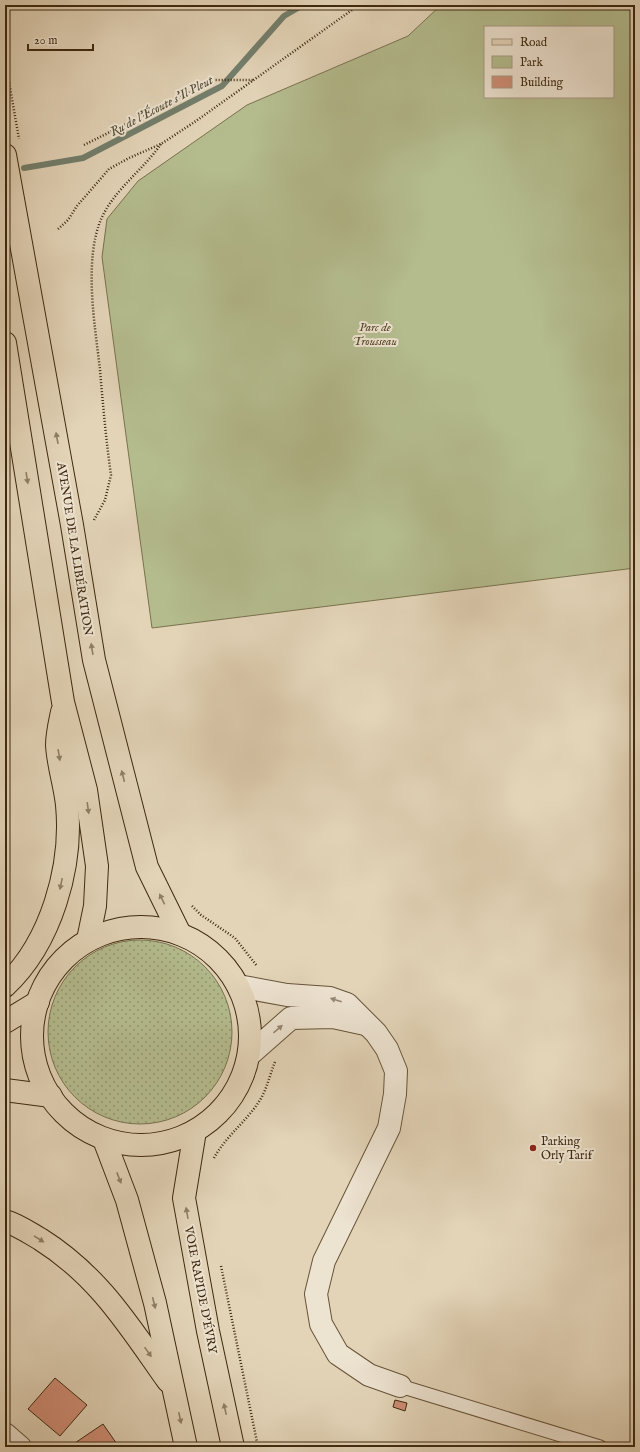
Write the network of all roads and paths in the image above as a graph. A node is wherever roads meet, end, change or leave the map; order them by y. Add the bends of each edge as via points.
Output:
1 (359, 5) edge
2 (5, 59) edge
3 (255, 80) junction
4 (161, 144) junction
5 (84, 145) dead end
6 (13, 150) edge
7 (58, 229) dead end
8 (5, 343) edge
9 (74, 536) junction
10 (63, 702) junction
11 (190, 905) dead end
12 (180, 934) junction
13 (88, 940) junction
14 (262, 970) dead end
15 (5, 986) edge
16 (238, 986) junction
17 (38, 1002) junction
18 (5, 1022) edge
19 (365, 1024) junction
20 (248, 1055) junction
21 (277, 1059) dead end
22 (5, 1090) edge
23 (52, 1096) junction
24 (195, 1131) junction
25 (105, 1142) junction
26 (212, 1162) dead end
27 (5, 1221) edge
28 (219, 1259) dead end
29 (400, 1386) joint
30 (174, 1390) junction
31 (5, 1434) edge
32 (20, 1447) edge
33 (186, 1447) edge
34 (233, 1447) edge
35 (258, 1447) edge
36 (600, 1447) edge

1 - 3 path
2 - 6 path
3 - 4 path
3 - 5 path via 214,80
4 - 7 path via 109,169
4 - 9 path via 150,161 114,197 102,217 94,238 94,312 111,475 100,510 90,525
9 -> 6 main road, AVENUE DE LA LIBÉRATION
8 -> 10 main road
12 -> 9 main road, AVENUE DE LA LIBÉRATION via 147,867 94,660
10 -> 13 main road via 86,790 97,866 95,906
10 -> 15 main road via 57,744 67,806 66,856 57,901 38,944
11 - 14 path via 235,938
12 - 13 main road via 149,927 118,929
12 - 16 main road via 203,946 223,964
13 - 17 main road via 66,958 49,979
19 -> 16 street via 347,1004 330,998 286,995
16 - 20 main road via 249,1020
17 - 18 main road
17 - 23 main road via 32,1026 32,1050 39,1074
20 -> 19 street via 291,1018 333,1018
19 - 29 street via 376,1033 387,1049 396,1071 390,1128 324,1261 316,1294 321,1324 338,1354 369,1375
20 - 24 main road via 242,1078 230,1099 214,1117
21 - 26 path via 261,1099 222,1143
22 - 23 main road
23 - 25 main road via 64,1115
24 - 25 main road via 174,1141 152,1145
34 -> 24 main road, VOIE RAPIDE D'ÉVRY via 208,1331 184,1198
25 -> 30 main road via 127,1200 155,1303
27 -> 30 main road via 16,1224 54,1248 85,1273 115,1305
28 - 35 path
29 - 36 lane
30 -> 33 main road
31 - 32 street

